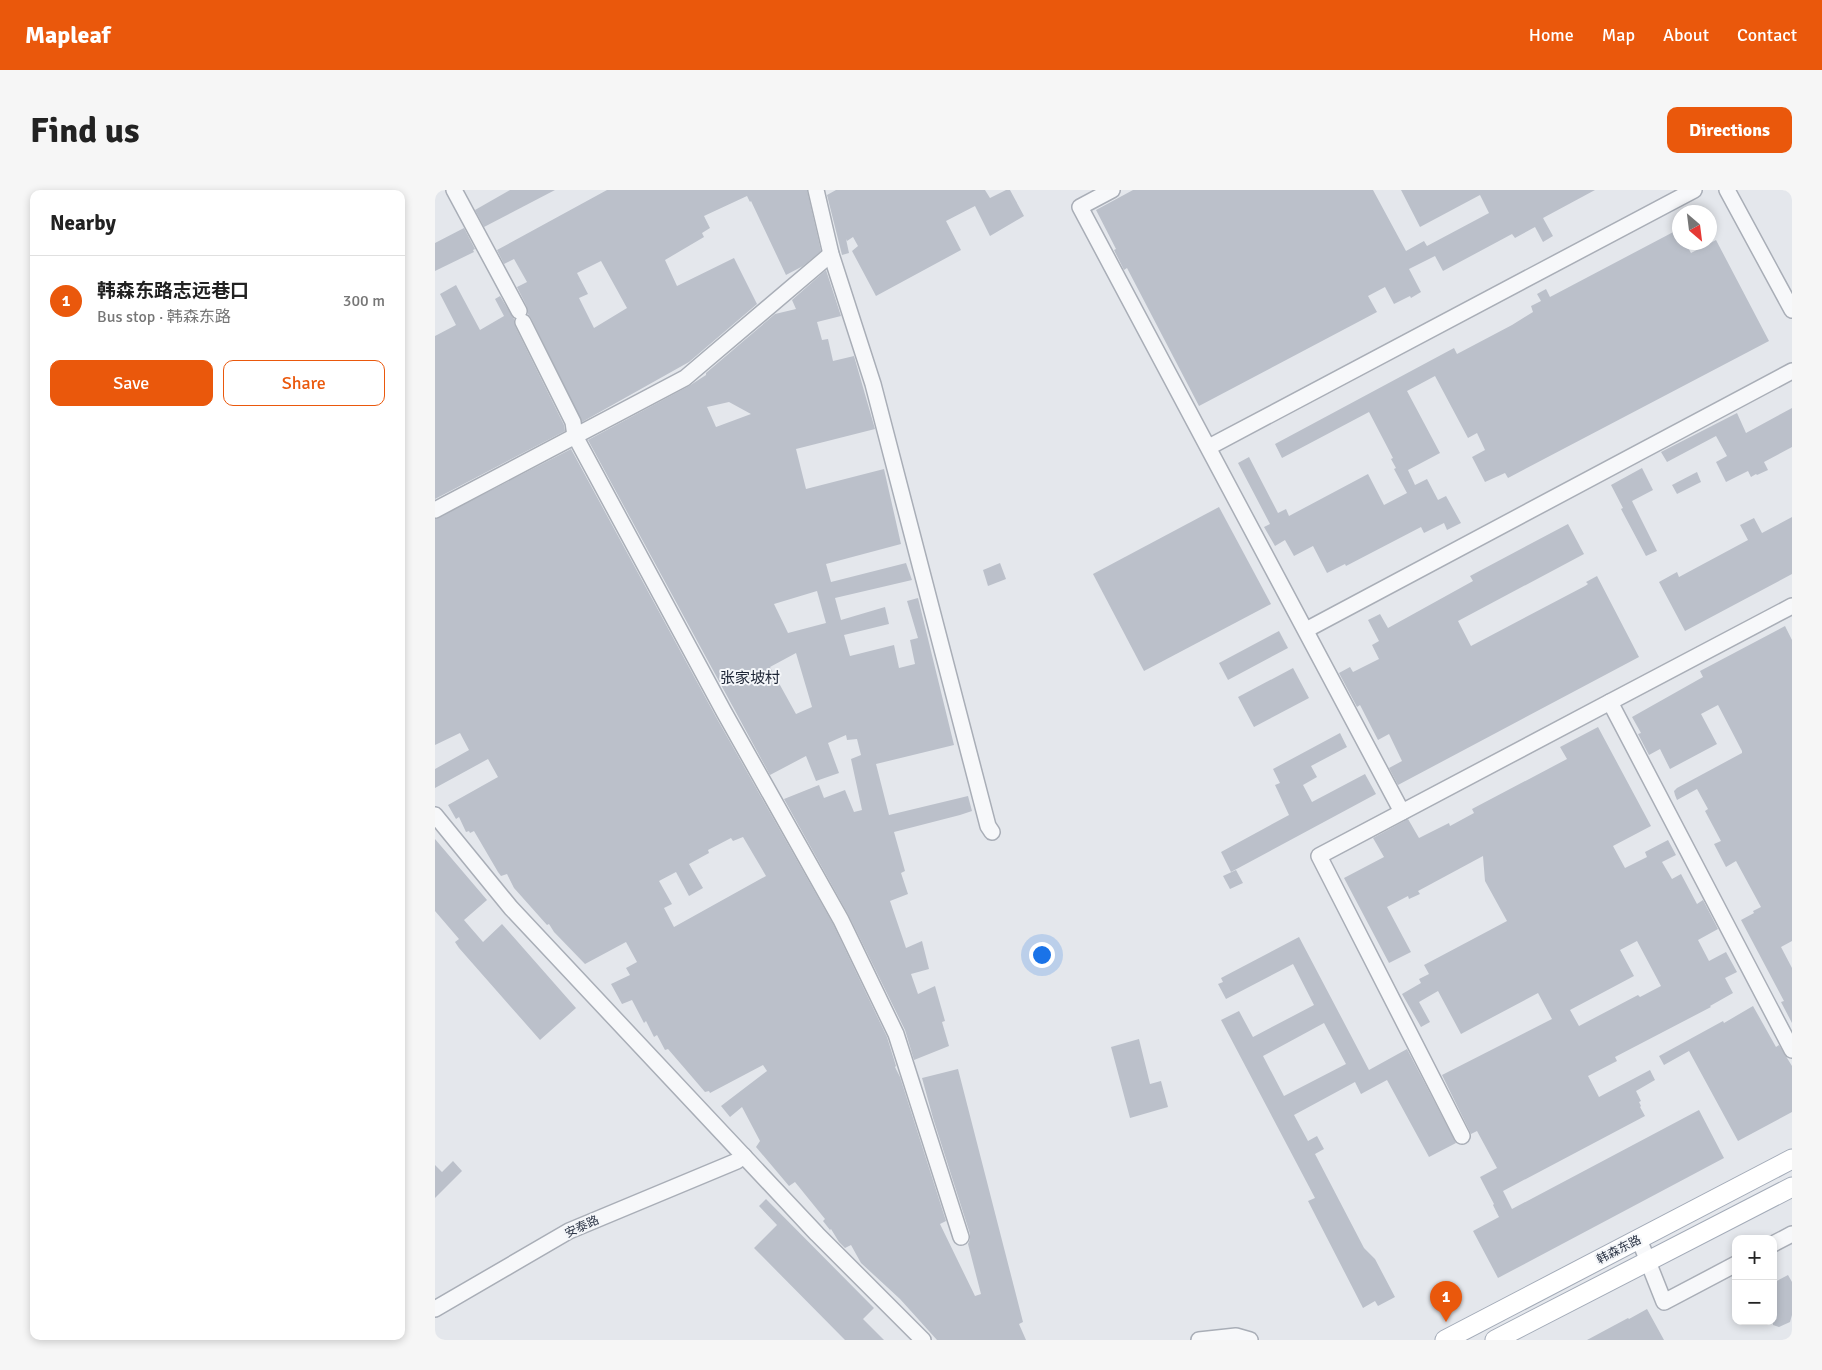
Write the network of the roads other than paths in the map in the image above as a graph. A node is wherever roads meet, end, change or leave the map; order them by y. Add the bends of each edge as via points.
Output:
1 (454, 190) edge
2 (816, 190) edge
3 (1112, 190) edge
4 (1694, 190) edge
5 (1727, 190) edge
6 (831, 254) junction
7 (1792, 310) edge
8 (1792, 371) edge
9 (575, 436) junction
10 (1209, 447) junction
11 (435, 510) edge
12 (1792, 606) edge
13 (1306, 630) junction
14 (1610, 702) junction
15 (1402, 812) junction
16 (435, 815) edge
17 (992, 832) dead end
18 (1792, 1050) edge
19 (1462, 1136) dead end
20 (740, 1158) junction
21 (1792, 1159) edge
22 (1792, 1187) edge
23 (1792, 1234) edge
24 (961, 1237) dead end
25 (1639, 1239) junction
26 (1777, 1242) edge
27 (1647, 1261) junction
28 (1732, 1266) edge
29 (435, 1309) edge
30 (923, 1340) edge
31 (1199, 1340) edge
32 (1250, 1340) edge
33 (1445, 1340) edge
34 (1495, 1340) edge

1 - 9 street via 573,422
2 - 6 street
3 - 10 street via 1080,207
4 - 10 street
5 - 7 street
6 - 9 street via 685,378
6 - 17 street via 873,384
8 - 13 street
9 - 11 street
9 - 24 street via 719,704 841,920 896,1034
10 - 13 street
12 - 14 street
13 - 15 street
14 - 15 street
14 - 18 street
15 - 19 street via 1319,856
16 - 20 street via 511,908
20 - 29 street, 安泰路 via 569,1231
20 - 30 street
21 - 25 main road, 韩森东路
22 - 27 main road, 韩森东路
23 - 26 street
25 - 27 street
25 - 33 main road, 韩森东路
27 - 28 street via 1664,1302
27 - 34 main road, 韩森东路
31 - 32 street via 1236,1336

